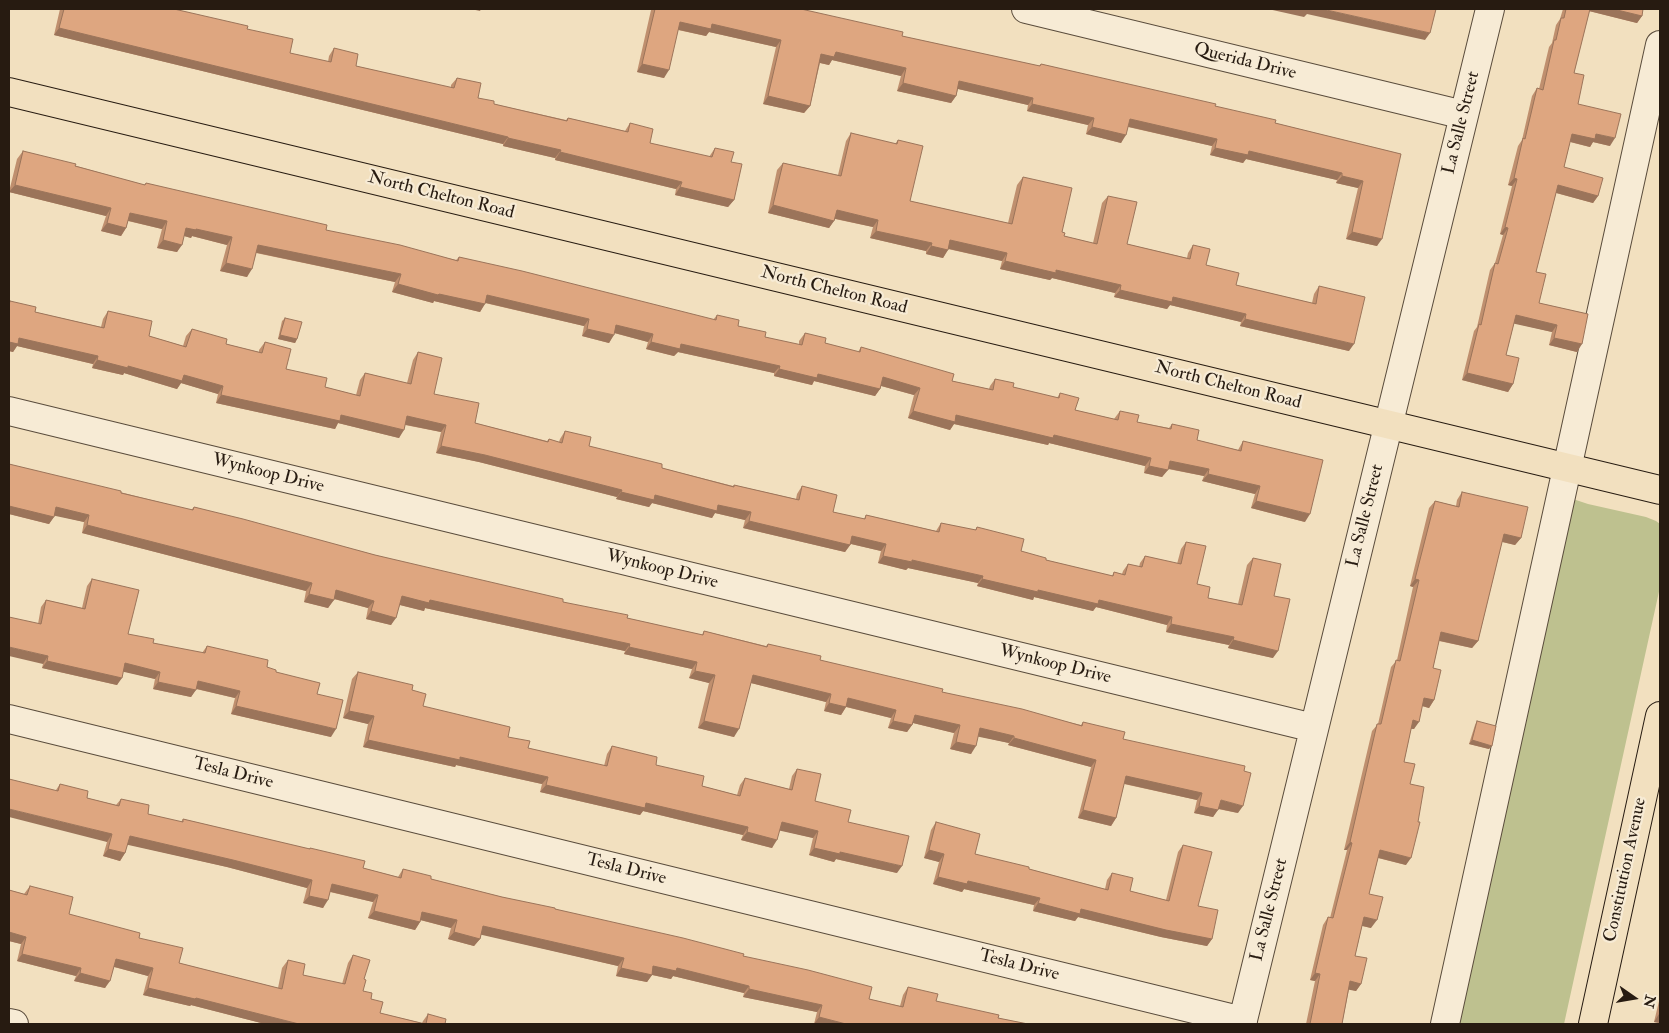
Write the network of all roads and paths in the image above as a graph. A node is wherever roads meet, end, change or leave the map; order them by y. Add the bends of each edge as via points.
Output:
1 (1026, 9) edge
2 (1490, 9) edge
3 (1660, 45) edge
4 (9, 92) edge
5 (1464, 115) junction
6 (9, 411) edge
7 (1388, 425) junction
8 (1567, 468) junction
9 (1660, 490) edge
10 (1660, 716) edge
11 (9, 719) edge
12 (1314, 728) junction
13 (1653, 783) edge
14 (1243, 1022) edge
15 (9, 1023) edge
16 (14, 1024) edge
17 (1445, 1024) edge
18 (1593, 1024) edge

1 - 5 street, Querida Drive
2 - 5 street, La Salle Street
3 - 8 street
4 - 7 main road, North Chelton Road
5 - 7 street, La Salle Street
6 - 12 street, Wynkoop Drive
7 - 8 main road, North Chelton Road
7 - 12 street, La Salle Street
8 - 9 main road, North Chelton Road
8 - 17 street
10 - 13 main road, Constitution Avenue
11 - 14 street, Tesla Drive
12 - 14 street, La Salle Street
13 - 18 main road, Constitution Avenue
15 - 16 street

